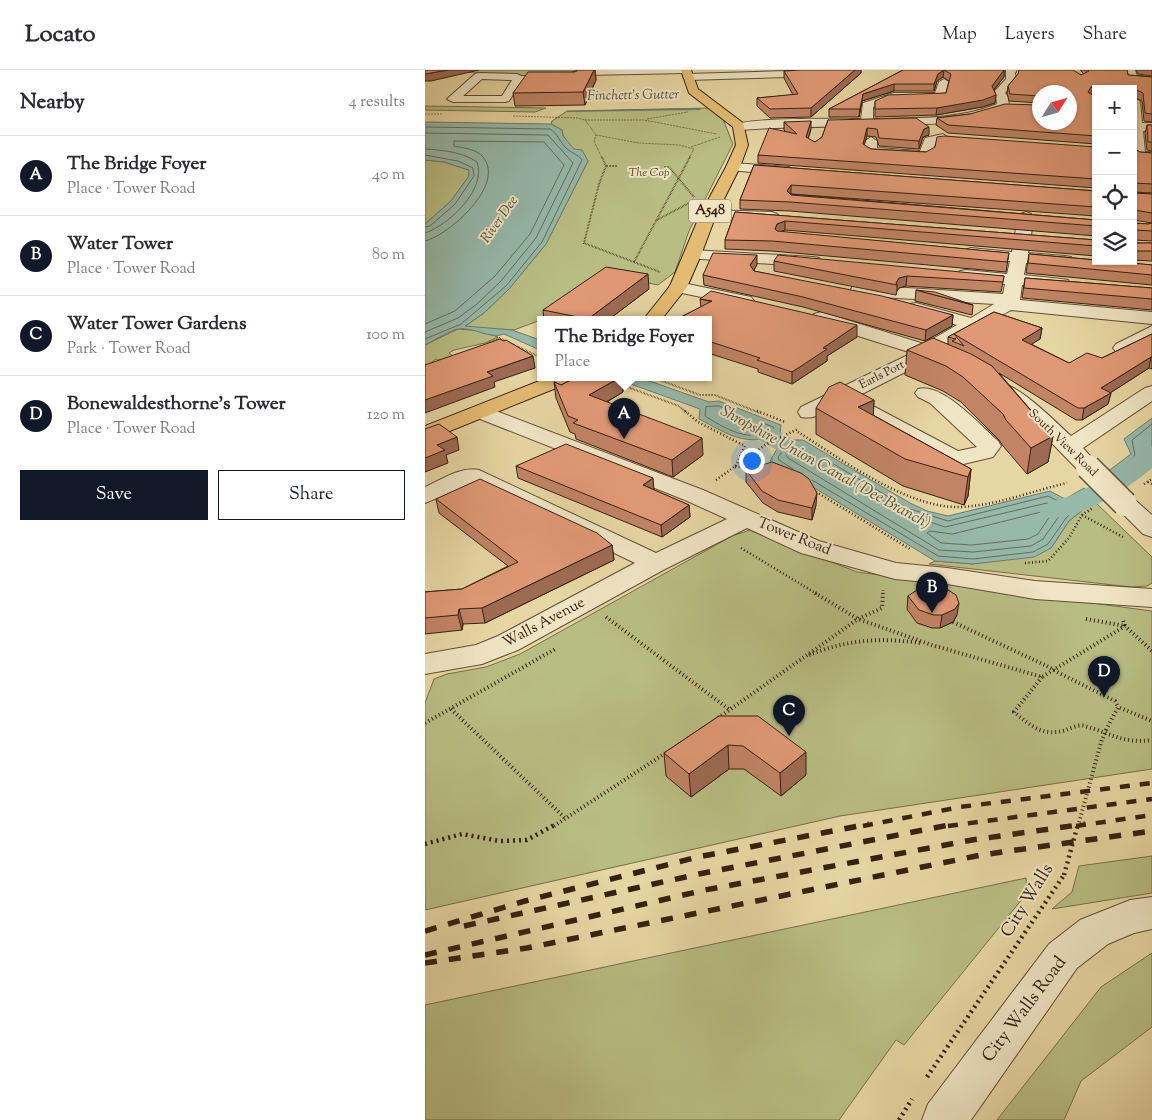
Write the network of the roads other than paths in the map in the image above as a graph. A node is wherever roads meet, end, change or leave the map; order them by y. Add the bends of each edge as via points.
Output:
1 (1008, 71) edge
2 (687, 72) edge
3 (829, 72) edge
4 (518, 79) junction
5 (1152, 80) edge
6 (944, 82) edge
7 (1137, 86) edge
8 (919, 121) junction
9 (870, 122) junction
10 (1137, 126) edge
11 (1152, 128) edge
12 (1136, 130) edge
13 (740, 131) junction
14 (871, 141) edge
15 (1150, 156) edge
16 (733, 167) junction
17 (1149, 170) edge
18 (804, 172) edge
19 (708, 215) junction
20 (1009, 216) edge
21 (790, 218) edge
22 (1004, 235) edge
23 (1023, 236) junction
24 (1041, 238) edge
25 (953, 251) edge
26 (693, 255) junction
27 (1019, 257) junction
28 (772, 258) junction
29 (1085, 262) edge
30 (830, 263) edge
31 (947, 274) edge
32 (761, 275) edge
33 (1015, 280) junction
34 (1074, 285) edge
35 (678, 287) junction
36 (837, 290) edge
37 (857, 294) junction
38 (1009, 302) junction
39 (760, 305) edge
40 (806, 315) edge
41 (655, 316) edge
42 (1152, 318) edge
43 (973, 324) junction
44 (1152, 332) edge
45 (1123, 348) edge
46 (927, 351) junction
47 (963, 367) edge
48 (988, 379) edge
49 (557, 381) edge
50 (1152, 392) edge
51 (925, 393) dead end
52 (840, 397) junction
53 (483, 412) junction
54 (809, 412) dead end
55 (425, 434) edge
56 (1070, 446) junction
57 (425, 496) edge
58 (748, 518) junction
59 (1152, 529) edge
60 (656, 563) junction
61 (1152, 598) edge
62 (425, 664) edge
63 (1152, 913) edge
64 (930, 1108) edge

1 - 8 street via 1011,80 999,92 1008,106 974,116
2 - 3 street
2 - 4 street via 582,72 576,78
2 - 13 main road via 693,91
4 - 4 street via 479,76 453,99 505,99
5 - 7 street
6 - 9 street via 940,96 906,93 867,104
8 - 9 street
8 - 14 street via 944,140 929,141 925,155 871,151
9 - 13 street via 819,127 804,118
10 - 11 street
12 - 15 street via 1139,155
13 - 16 main road, A548 via 742,145
15 - 17 street
16 - 18 street
16 - 19 main road, A548
19 - 21 street
19 - 26 main road, A548
20 - 23 street via 1031,218
22 - 23 street
23 - 24 street
23 - 27 street
25 - 27 street
26 - 28 street
26 - 35 main road, A548
27 - 29 street
27 - 33 street
28 - 30 street
28 - 32 street
31 - 33 street
33 - 34 street
33 - 38 street
35 - 39 street
35 - 41 main road, A548
36 - 37 street
37 - 38 street via 859,290
37 - 43 street
38 - 42 street
38 - 43 street, Earls Port
40 - 46 street
43 - 46 street, Earls Port
44 - 45 street
46 - 47 street
46 - 52 street, Earls Port
48 - 56 street, South View Road via 1031,410
49 - 53 main road
50 - 56 street
51 - 52 street via 937,399 990,446 985,452 955,459
52 - 54 street, Earls Port
53 - 55 main road
53 - 58 street, Tower Road
56 - 59 street, South View Road, bridge via 1088,467 1132,495
57 - 60 street via 471,475
58 - 60 street, Walls Avenue
58 - 61 street, Tower Road via 810,547 895,571 1035,590
60 - 62 street, Walls Avenue via 508,643 482,654
63 - 64 street, City Walls Road via 1130,917 1094,932 1063,956

